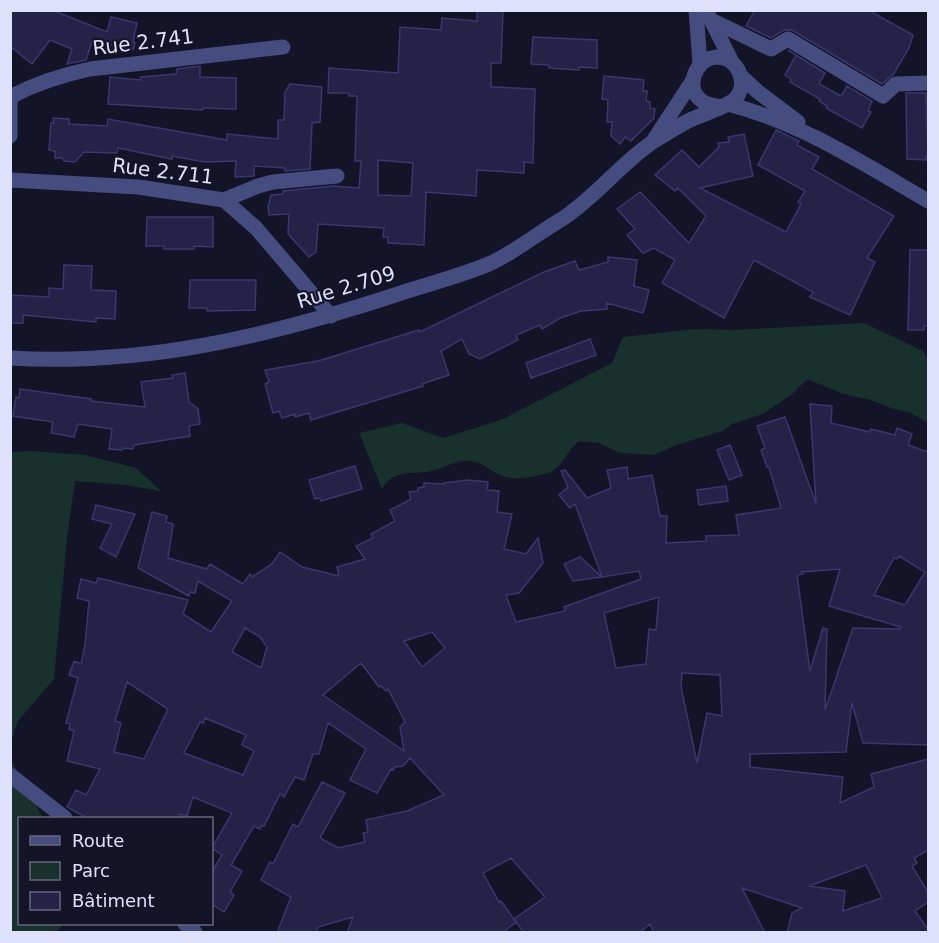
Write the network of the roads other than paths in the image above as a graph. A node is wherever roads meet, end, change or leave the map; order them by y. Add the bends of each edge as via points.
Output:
1 (696, 10) edge
2 (709, 15) edge
3 (283, 47) dead end
4 (732, 62) junction
5 (700, 64) junction
6 (741, 76) junction
7 (693, 80) junction
8 (928, 83) edge
9 (11, 95) edge
10 (719, 105) junction
11 (10, 136) edge
12 (817, 137) junction
13 (652, 142) junction
14 (337, 177) dead end
15 (10, 180) edge
16 (224, 200) junction
17 (928, 201) edge
18 (331, 316) junction
19 (10, 358) edge
20 (10, 775) edge
21 (62, 817) edge

1 - 5 street
2 - 4 street
2 - 8 street via 771,49 788,39 883,96 896,84
3 - 9 street, Rue 2.741 via 90,69
4 - 5 street via 717,57
4 - 6 street
5 - 7 street
6 - 10 street via 740,92
6 - 12 street
7 - 10 street via 693,89 704,103
7 - 13 street, Rue 2.709
9 - 11 street
10 - 12 street via 771,118
10 - 13 street, Rue 2.709
12 - 17 street
13 - 18 street, Rue 2.709 via 566,216 492,262
14 - 16 street via 273,182
15 - 16 street, Rue 2.711 via 138,187
16 - 18 street, Rue 2.711 via 256,228
18 - 19 street, Rue 2.709 via 228,342 153,355
20 - 21 street

